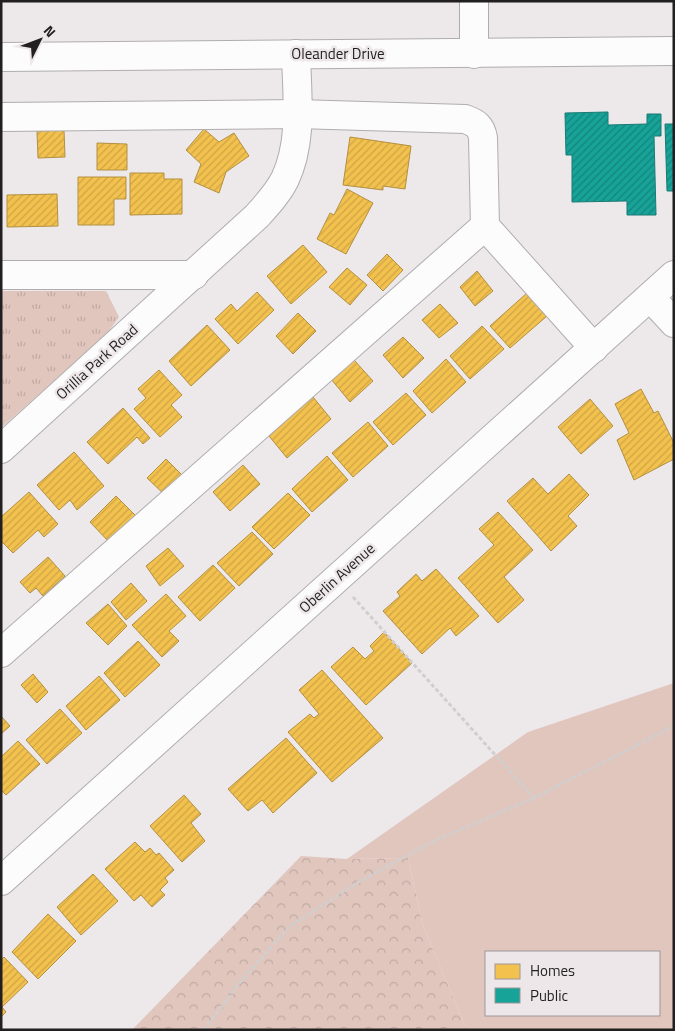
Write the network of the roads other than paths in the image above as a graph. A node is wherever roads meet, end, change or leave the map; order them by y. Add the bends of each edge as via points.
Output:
1 (474, 1) edge
2 (674, 51) edge
3 (296, 54) junction
4 (474, 54) junction
5 (1, 57) edge
6 (297, 114) junction
7 (1, 117) edge
8 (486, 226) junction
9 (1, 275) edge
10 (194, 275) junction
11 (674, 275) edge
12 (650, 297) junction
13 (674, 323) edge
14 (594, 348) junction
15 (1, 449) edge
16 (1, 653) edge
17 (1, 881) edge

1 - 4 street
2 - 4 street, Oleander Drive
3 - 4 street, Oleander Drive
3 - 5 street, Oleander Drive
3 - 6 street, Orillia Park Road
6 - 7 street
6 - 8 street via 465,119 476,122 483,138
6 - 10 street, Orillia Park Road via 294,152 278,191 257,216
8 - 14 street
8 - 16 street
9 - 10 street
10 - 15 street, Orillia Park Road
11 - 12 street, Oberlin Avenue
12 - 13 street
12 - 14 street, Oberlin Avenue
14 - 17 street, Oberlin Avenue

